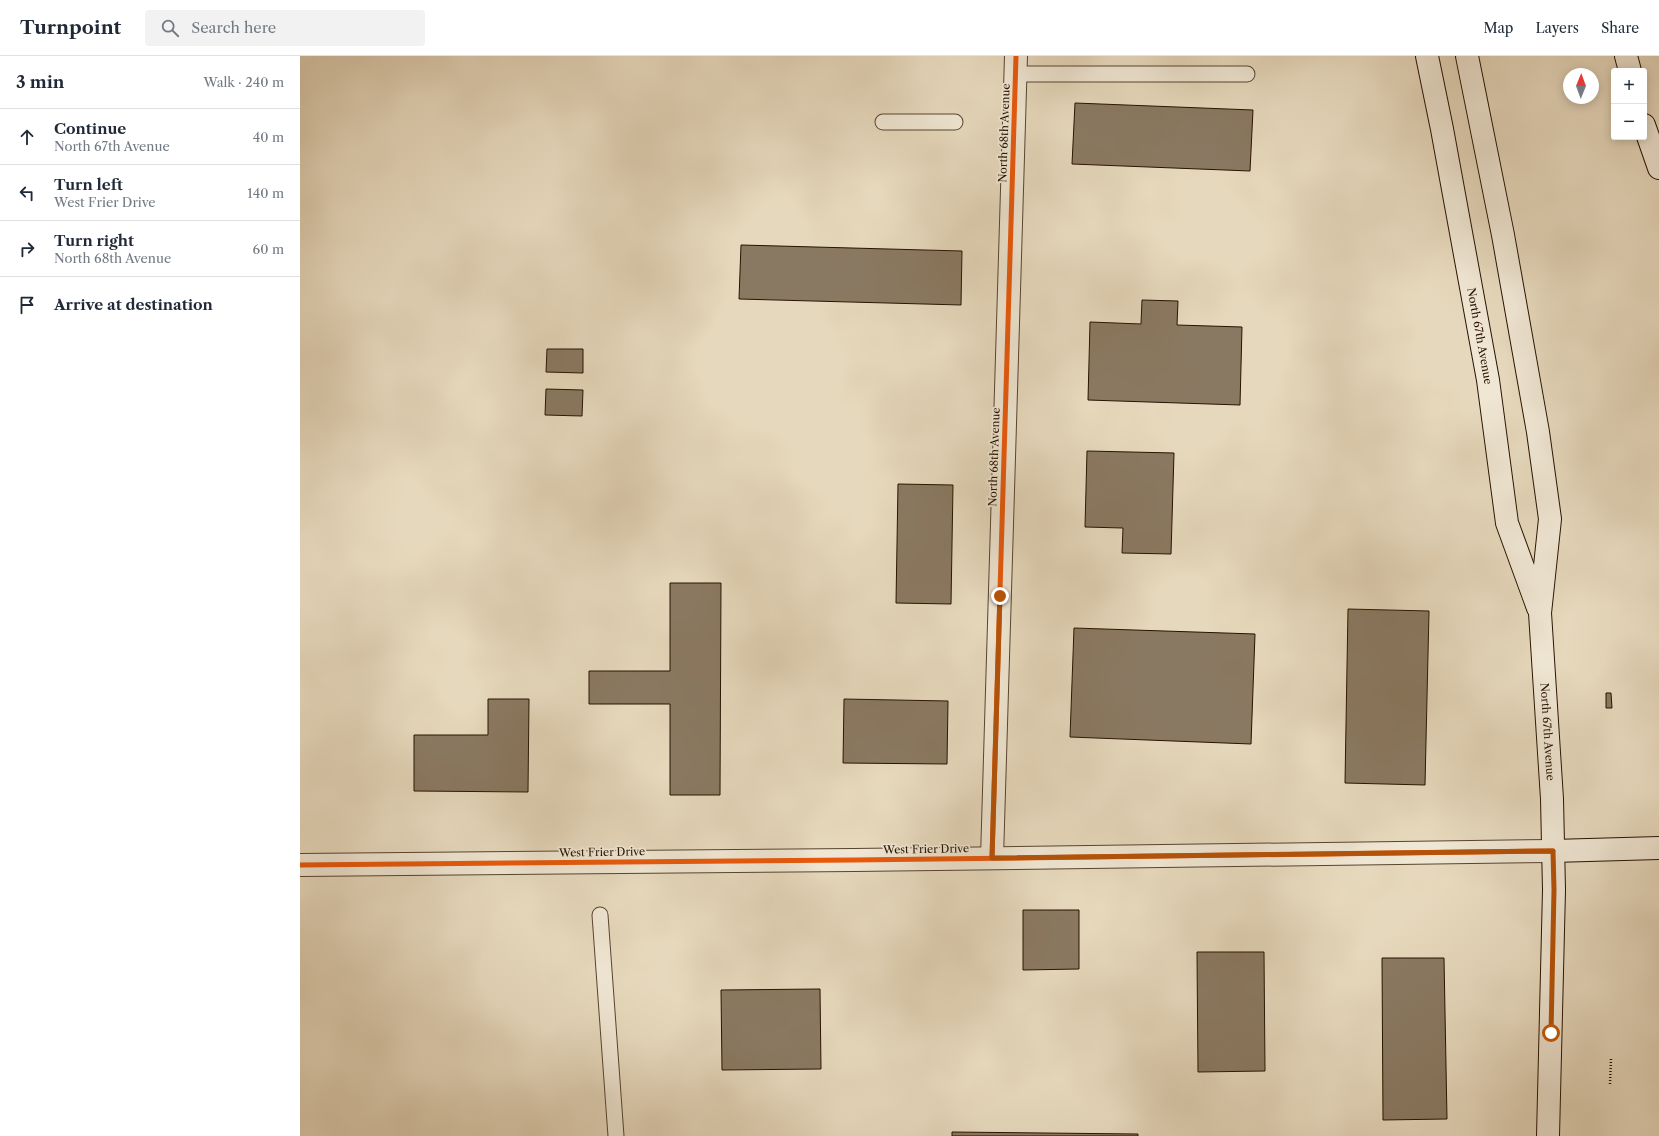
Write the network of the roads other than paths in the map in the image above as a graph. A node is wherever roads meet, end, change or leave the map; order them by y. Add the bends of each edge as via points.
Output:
1 (1426, 56) edge
2 (1466, 56) edge
3 (1626, 56) edge
4 (1016, 65) edge
5 (1629, 68) edge
6 (1247, 74) dead end
7 (883, 122) dead end
8 (955, 122) dead end
9 (1647, 134) edge
10 (1659, 168) edge
11 (1540, 613) junction
12 (1659, 848) edge
13 (1553, 851) junction
14 (992, 858) junction
15 (300, 865) edge
16 (600, 915) dead end
17 (616, 1136) edge
18 (1548, 1136) edge

1 - 11 street, North 67th Avenue via 1444,136 1488,380 1507,523
2 - 11 street, North 67th Avenue via 1503,235 1538,432 1550,519
3 - 5 street
4 - 6 lane
4 - 14 street, North 68th Avenue
7 - 8 lane
9 - 10 street
11 - 13 street, North 67th Avenue
12 - 13 street
13 - 14 street, West Frier Drive
13 - 18 street, North 67th Avenue
14 - 15 street, West Frier Drive
16 - 17 lane

